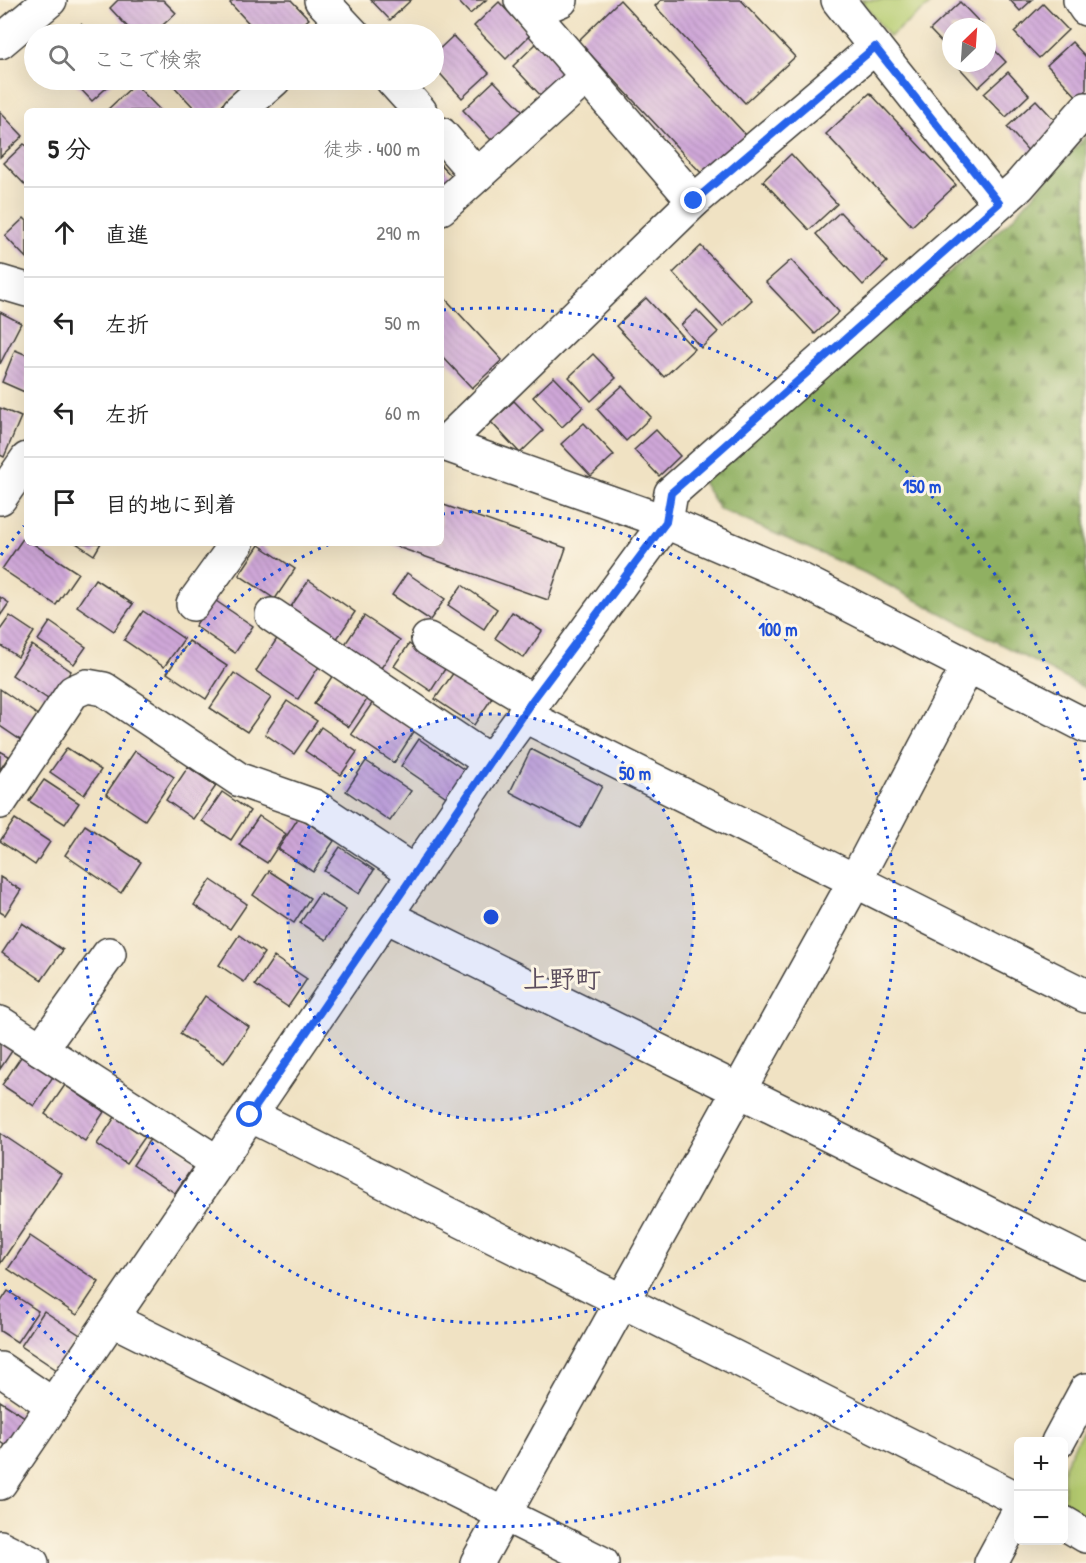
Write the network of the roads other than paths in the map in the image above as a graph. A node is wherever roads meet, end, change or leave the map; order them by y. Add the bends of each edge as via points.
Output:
1 (50, 0) edge
2 (561, 0) edge
3 (838, 0) edge
4 (1080, 0) edge
5 (526, 6) edge
6 (1086, 9) edge
7 (0, 42) edge
8 (875, 47) junction
9 (586, 77) junction
10 (263, 90) edge
11 (401, 90) edge
12 (242, 108) edge
13 (417, 108) edge
14 (1086, 109) edge
15 (444, 137) edge
16 (476, 174) junction
17 (694, 201) junction
18 (999, 203) junction
19 (444, 205) edge
20 (0, 282) edge
21 (24, 289) edge
22 (444, 441) edge
23 (444, 444) edge
24 (24, 463) edge
25 (0, 498) edge
26 (666, 522) junction
27 (235, 546) edge
28 (193, 604) dead end
29 (272, 615) dead end
30 (428, 639) dead end
31 (968, 666) junction
32 (528, 708) junction
33 (1086, 726) edge
34 (490, 762) junction
35 (0, 802) edge
36 (415, 873) junction
37 (855, 881) junction
38 (386, 916) junction
39 (109, 954) dead end
40 (1086, 996) edge
41 (0, 1023) edge
42 (41, 1049) junction
43 (738, 1089) junction
44 (250, 1115) junction
45 (218, 1163) junction
46 (1086, 1262) edge
47 (622, 1300) junction
48 (111, 1319) junction
49 (0, 1369) edge
50 (1086, 1389) edge
51 (53, 1405) junction
52 (1061, 1437) edge
53 (0, 1483) edge
54 (1014, 1497) edge
55 (502, 1514) junction
56 (1014, 1521) edge
57 (1068, 1525) edge
58 (1086, 1536) edge
59 (0, 1547) edge
60 (32, 1563) edge
61 (477, 1563) edge
62 (602, 1563) edge
63 (992, 1563) edge

1 - 7 street
2 - 5 street
3 - 8 street
4 - 6 street
5 - 9 street
8 - 17 street
8 - 18 street
9 - 16 street
9 - 17 street
10 - 12 street
11 - 13 street
14 - 18 street via 1019,186
15 - 16 street
16 - 19 street
17 - 22 street
18 - 26 street via 671,493
20 - 21 street
23 - 26 street
24 - 25 street
26 - 31 street via 801,580
26 - 32 street
27 - 28 street
29 - 34 street
30 - 32 street
31 - 33 street
31 - 37 street
32 - 34 street
32 - 37 street
34 - 36 street
35 - 36 street via 73,692 87,686 104,688 240,780 314,806
36 - 38 street
37 - 40 street
37 - 43 street
38 - 43 street
38 - 44 street
39 - 42 street
41 - 42 street
42 - 45 street
43 - 46 street
43 - 47 street
44 - 45 street
44 - 47 street
45 - 48 street
47 - 54 street
47 - 55 street
48 - 51 street
48 - 55 street
49 - 51 street
50 - 52 street
51 - 53 street
55 - 61 street
55 - 62 street
56 - 63 street
57 - 58 street
59 - 60 street

